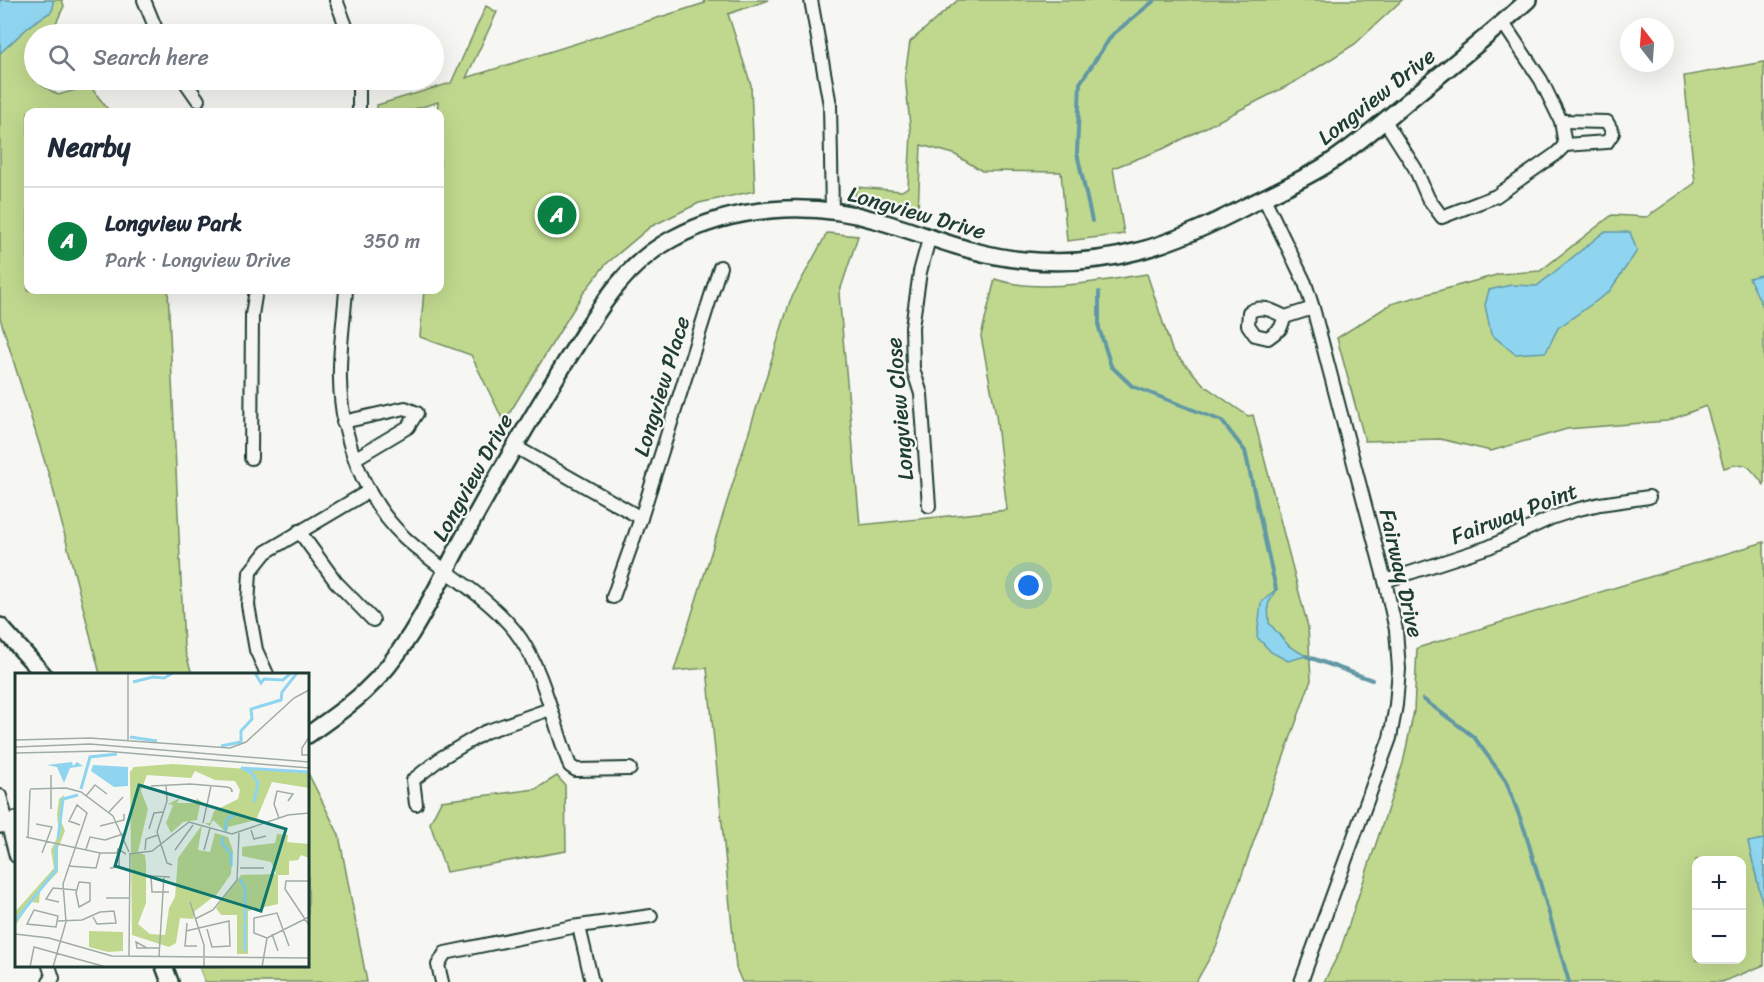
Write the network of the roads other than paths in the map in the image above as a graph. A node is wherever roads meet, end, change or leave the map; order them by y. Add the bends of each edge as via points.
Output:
1 (144, 0) edge
2 (336, 0) edge
3 (811, 0) edge
4 (1528, 0) edge
5 (1503, 23) junction
6 (154, 24) edge
7 (345, 24) edge
8 (191, 90) edge
9 (359, 90) edge
10 (198, 100) dead end
11 (359, 108) edge
12 (1384, 121) junction
13 (1561, 121) junction
14 (1565, 145) junction
15 (1264, 198) junction
16 (832, 212) junction
17 (929, 239) junction
18 (720, 267) dead end
19 (255, 294) edge
20 (346, 294) edge
21 (1313, 308) junction
22 (1285, 317) dead end
23 (344, 422) junction
24 (514, 446) junction
25 (251, 458) dead end
26 (356, 458) junction
27 (369, 491) junction
28 (1649, 497) dead end
29 (929, 506) dead end
30 (641, 518) junction
31 (299, 531) junction
32 (446, 570) junction
33 (1391, 579) junction
34 (613, 597) dead end
35 (373, 620) dead end
36 (0, 626) edge
37 (41, 673) edge
38 (266, 673) edge
39 (550, 709) junction
40 (329, 720) junction
41 (309, 726) edge
42 (309, 734) edge
43 (630, 769) dead end
44 (0, 796) edge
45 (416, 804) dead end
46 (8, 823) edge
47 (15, 852) edge
48 (651, 916) dead end
49 (579, 927) junction
50 (49, 967) edge
51 (164, 967) edge
52 (50, 982) edge
53 (170, 982) edge
54 (442, 982) edge
55 (592, 982) edge
56 (1301, 982) edge

1 - 6 street
2 - 7 street
3 - 16 street via 831,105
4 - 5 street, Longview Drive
5 - 12 street, Longview Drive
5 - 13 street via 1541,80
8 - 10 street
9 - 11 street
12 - 14 street via 1442,217 1496,196
12 - 15 street, Longview Drive via 1326,165
13 - 14 street
13 - 14 street via 1607,122 1613,132 1607,142
15 - 17 street, Longview Drive via 1190,235 1107,258 1027,261 980,254
15 - 21 street, Fairway Drive
16 - 17 street, Longview Drive via 873,219
16 - 24 street, Longview Drive via 753,212 699,225 667,241 624,274
17 - 29 street, Longview Close via 912,327
18 - 30 street, Longview Place
19 - 25 street
20 - 23 street via 340,380
21 - 22 street
21 - 33 street, Fairway Drive
23 - 26 street
23 - 26 street via 405,408 417,413 408,428
24 - 30 street
24 - 32 street, Longview Drive
26 - 27 street
27 - 31 street
27 - 32 street via 404,537
28 - 33 street, Fairway Point via 1575,510 1489,547
30 - 34 street, Longview Place
31 - 35 street via 336,582
31 - 38 street via 266,552 250,572 248,605 256,650
32 - 39 street via 496,610 516,632 532,658
32 - 40 street, Longview Drive via 395,657 365,692
33 - 56 street, Fairway Drive via 1399,652 1394,721
36 - 37 street
39 - 43 street via 570,766 576,770
39 - 45 street via 485,732 441,758 413,780
40 - 41 street, Longview Drive
40 - 42 street, Longview Drive
44 - 46 street
46 - 47 street
48 - 49 street
49 - 54 street via 445,953 438,965
49 - 55 street
50 - 52 street via 53,978
51 - 53 street

